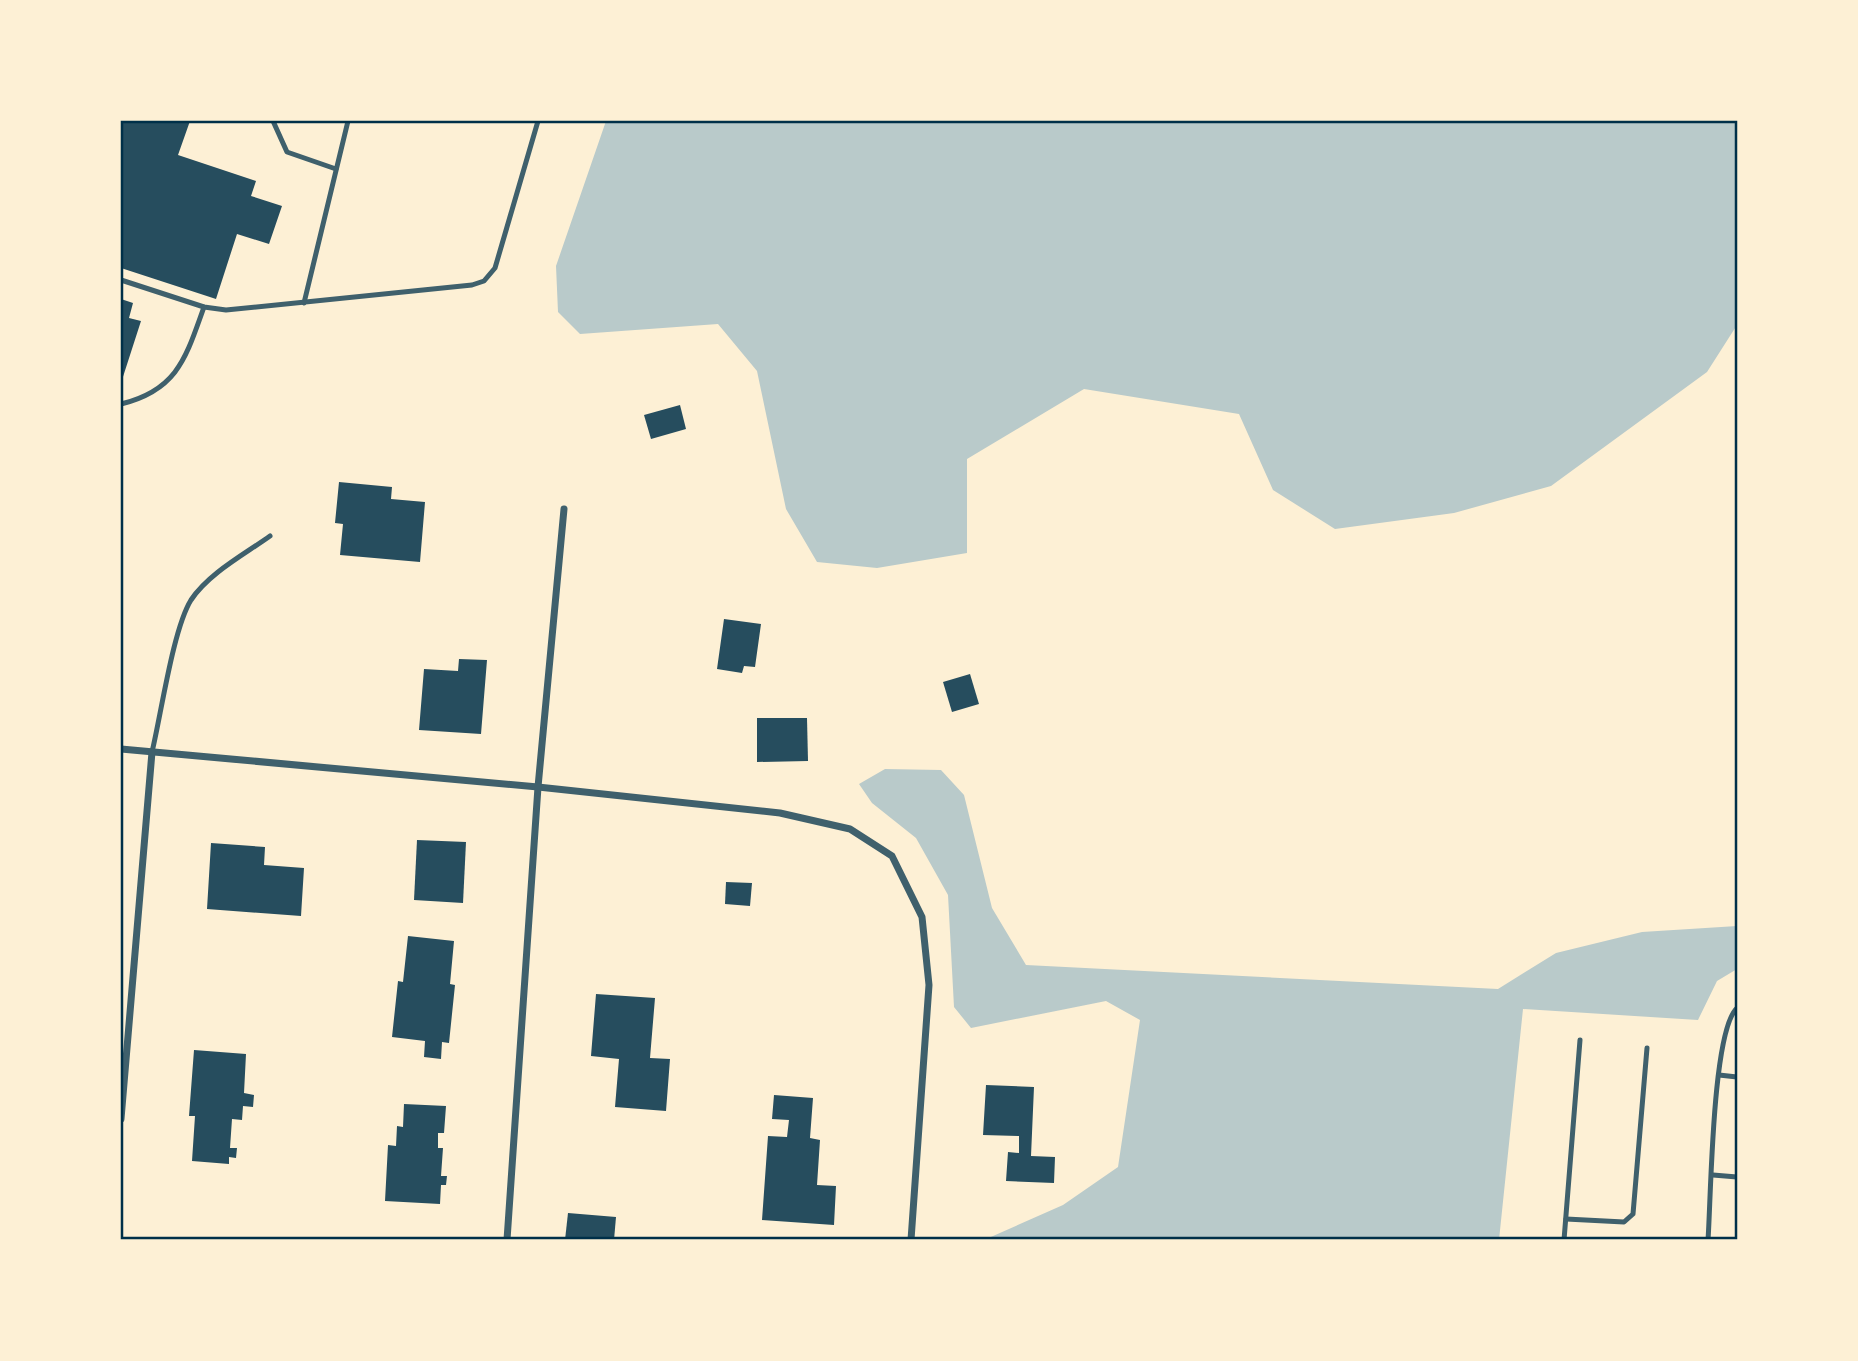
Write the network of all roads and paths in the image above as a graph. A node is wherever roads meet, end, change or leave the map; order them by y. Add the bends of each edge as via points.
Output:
1 (273, 121) edge
2 (348, 121) edge
3 (538, 121) edge
4 (336, 169) junction
5 (121, 280) edge
6 (304, 303) junction
7 (204, 307) junction
8 (121, 404) edge
9 (564, 509) dead end
10 (271, 536) dead end
11 (121, 749) edge
12 (152, 752) junction
13 (538, 787) junction
14 (1737, 1008) edge
15 (1580, 1040) dead end
16 (1647, 1048) dead end
17 (1719, 1075) junction
18 (1737, 1077) edge
19 (121, 1119) edge
20 (1713, 1175) junction
21 (1737, 1177) edge
22 (1566, 1219) junction
23 (507, 1240) edge
24 (911, 1240) edge
25 (1564, 1240) edge
26 (1708, 1240) edge

1 - 4 lane via 288,152
2 - 4 lane
3 - 6 lane via 495,268 484,281
4 - 6 lane
5 - 7 lane
6 - 7 lane via 239,310
7 - 8 lane via 176,372 155,393
9 - 13 street
10 - 12 lane via 212,578 191,601 180,628
11 - 12 street
12 - 13 street
12 - 19 street
13 - 23 street
13 - 24 street via 780,813 850,830 892,856 922,918 929,985
14 - 17 lane via 1724,1033
15 - 22 lane
16 - 22 lane via 1633,1214 1624,1222
17 - 18 lane
17 - 20 lane
20 - 21 lane
20 - 26 lane
22 - 25 lane

